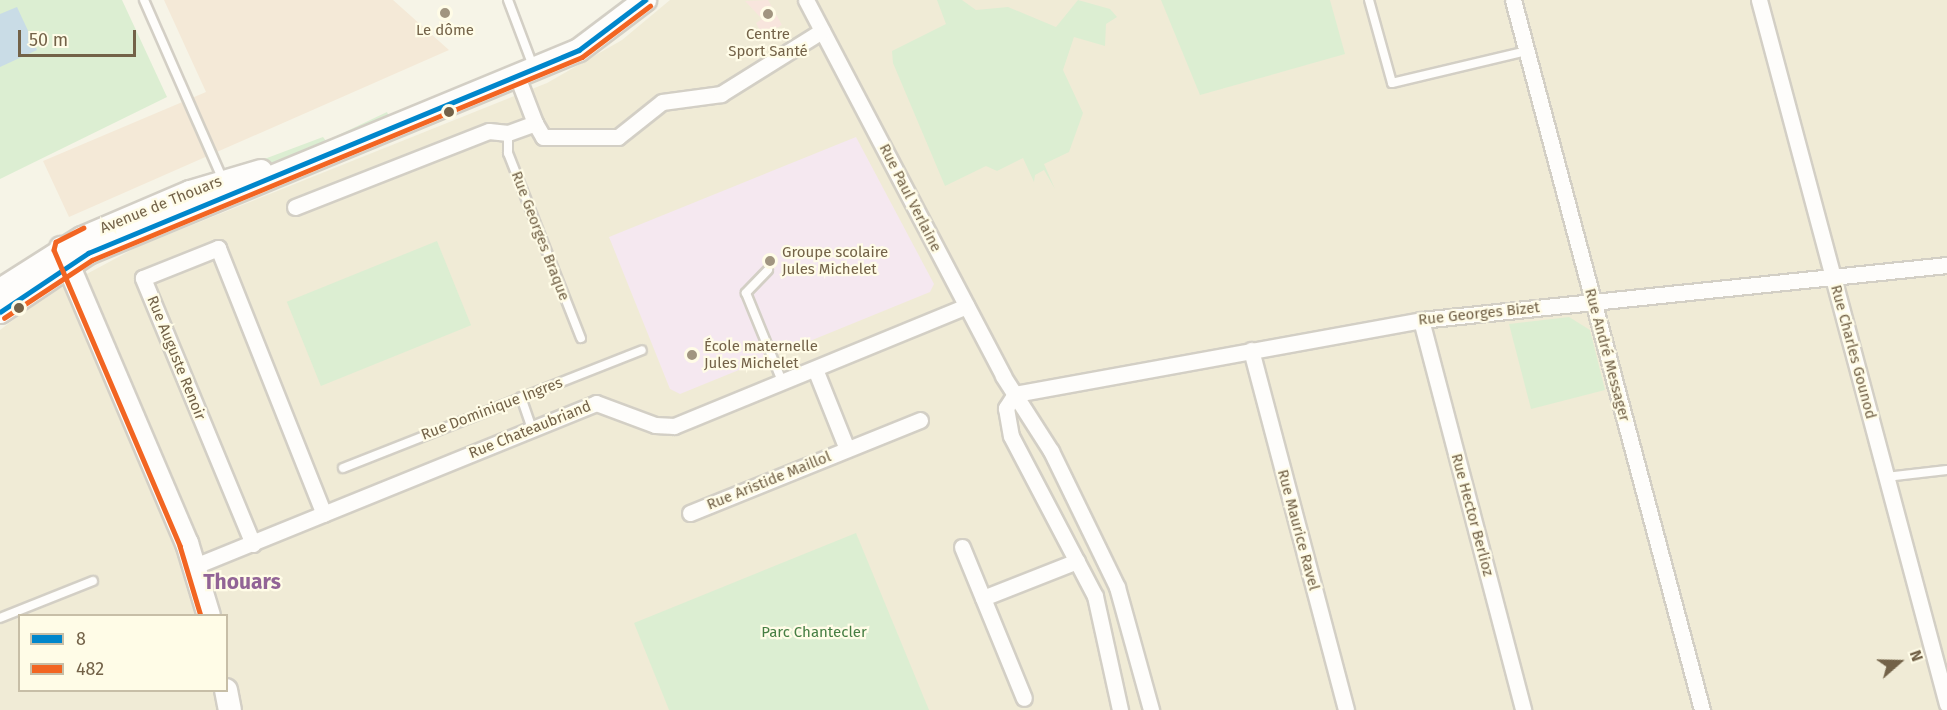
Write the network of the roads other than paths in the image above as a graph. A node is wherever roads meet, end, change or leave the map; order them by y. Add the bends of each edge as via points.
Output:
1 (144, 0) edge
2 (508, 0) edge
3 (645, 0) edge
4 (806, 0) edge
5 (1369, 0) edge
6 (1513, 0) edge
7 (1759, 0) edge
8 (822, 31) junction
9 (1526, 51) junction
10 (526, 72) junction
11 (535, 123) junction
12 (508, 133) junction
13 (226, 188) junction
14 (295, 207) dead end
15 (65, 255) junction
16 (1947, 265) edge
17 (768, 270) dead end
18 (1833, 277) junction
19 (0, 290) edge
20 (1593, 302) junction
21 (966, 306) junction
22 (0, 312) edge
23 (1421, 320) junction
24 (580, 338) dead end
25 (642, 350) dead end
26 (1251, 350) junction
27 (815, 369) junction
28 (782, 381) junction
29 (1015, 394) junction
30 (521, 397) junction
31 (920, 420) dead end
32 (532, 429) junction
33 (847, 449) junction
34 (343, 468) dead end
35 (1947, 470) edge
36 (1886, 477) junction
37 (690, 513) dead end
38 (324, 514) junction
39 (253, 544) junction
40 (962, 547) dead end
41 (1077, 561) junction
42 (195, 566) junction
43 (93, 581) dead end
44 (983, 598) junction
45 (209, 614) edge
46 (0, 618) edge
47 (226, 692) edge
48 (1024, 698) dead end
49 (1947, 704) edge
50 (230, 710) edge
51 (1120, 710) edge
52 (1151, 710) edge
53 (1346, 710) edge
54 (1523, 710) edge
55 (1702, 710) edge

1 - 13 lane
2 - 10 lane
3 - 10 street, Avenue de Thouars via 579,50
4 - 8 street, Rue Paul Verlaine
5 - 9 lane via 1392,83
6 - 9 street, Rue André Messager
7 - 18 street, Rue Charles Gounod
8 - 11 street via 722,94 662,102 618,137 543,136
8 - 21 street, Rue Paul Verlaine
9 - 20 street, Rue André Messager
10 - 11 street
10 - 13 street, Avenue de Thouars via 301,163
11 - 12 street
12 - 14 street via 489,131
12 - 24 lane, Rue Georges Braque via 508,153
13 - 15 street, Avenue de Thouars
15 - 19 street, Avenue de Thouars
15 - 22 street, Avenue de Thouars
15 - 42 street
16 - 18 street, Rue Georges Bizet
17 - 28 lane via 746,293
18 - 20 street, Rue Georges Bizet
18 - 36 street, Rue Charles Gounod
20 - 23 street, Rue Georges Bizet
20 - 55 street, Rue André Messager
21 - 27 street, Rue Chateaubriand
21 - 29 street, Rue Paul Verlaine
23 - 26 street, Rue Georges Bizet
23 - 54 street, Rue Hector Berlioz
25 - 30 lane, Rue Dominique Ingres
26 - 29 street, Rue Georges Bizet
26 - 53 street, Rue Maurice Ravel
27 - 28 street, Rue Chateaubriand
27 - 33 street, Rue Aristide Maillol
28 - 32 street, Rue Chateaubriand via 674,426 655,425 596,403
29 - 41 street via 1006,408 1011,436
29 - 52 street, Rue Paul Verlaine via 1047,442 1117,587
30 - 32 lane
30 - 34 lane, Rue Dominique Ingres
31 - 33 street, Rue Aristide Maillol
32 - 38 street, Rue Chateaubriand
33 - 37 street, Rue Aristide Maillol
35 - 36 lane
36 - 49 street, Rue Charles Gounod
38 - 39 street, Rue Chateaubriand
38 - 39 street, Rue Auguste Renoir via 218,248 143,278
39 - 42 street, Rue Chateaubriand
40 - 44 street
41 - 44 street
41 - 51 street via 1095,597
42 - 45 street
43 - 46 lane
44 - 48 street
47 - 50 street

